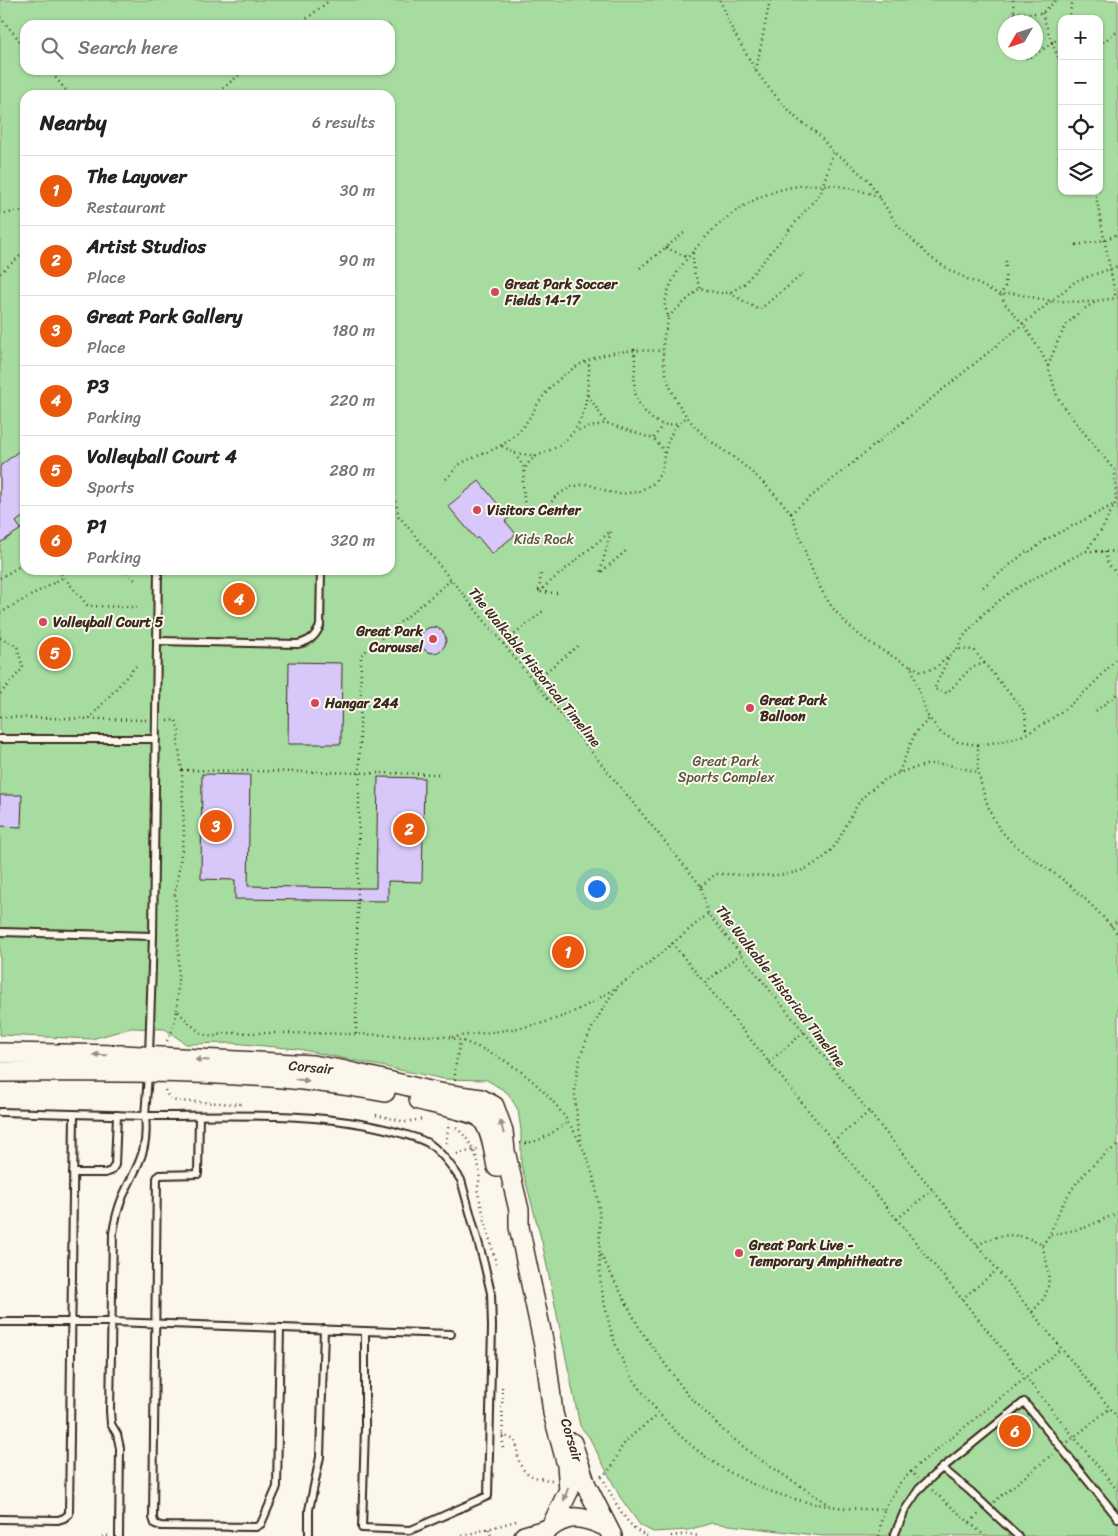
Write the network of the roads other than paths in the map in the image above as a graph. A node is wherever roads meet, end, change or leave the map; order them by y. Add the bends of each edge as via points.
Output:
1 (158, 575) edge
2 (321, 575) edge
3 (158, 641) junction
4 (0, 739) edge
5 (156, 740) junction
6 (0, 932) edge
7 (153, 936) junction
8 (0, 1053) edge
9 (149, 1065) junction
10 (0, 1072) edge
11 (0, 1112) edge
12 (74, 1114) junction
13 (117, 1115) junction
14 (145, 1116) junction
15 (199, 1116) junction
16 (73, 1173) junction
17 (0, 1322) edge
18 (70, 1322) junction
19 (112, 1322) junction
20 (155, 1324) junction
21 (280, 1328) junction
22 (324, 1329) junction
23 (366, 1331) junction
24 (451, 1334) dead end
25 (545, 1350) junction
26 (942, 1468) junction
27 (1118, 1518) edge
28 (0, 1519) edge
29 (520, 1529) edge
30 (547, 1530) edge
31 (611, 1533) edge
32 (119, 1536) edge
33 (309, 1536) edge
34 (894, 1536) edge
35 (1018, 1536) edge

1 - 3 lane
2 - 3 lane via 320,626 309,641 298,644
3 - 5 lane
4 - 5 lane
5 - 7 lane
6 - 7 lane
7 - 9 lane
9 -> 8 street, Corsair
9 - 10 street, Corsair
9 - 14 lane
9 - 25 street, Corsair via 313,1065 438,1093 482,1099 494,1106 504,1131 519,1226
11 - 12 lane
12 - 13 lane
12 - 16 lane
13 - 14 lane
13 - 16 lane via 115,1165 111,1171
14 - 15 lane
14 - 19 lane via 144,1149 118,1209 113,1233
15 - 20 lane via 198,1174 159,1175 157,1178
15 - 23 lane via 319,1119 366,1125 431,1145 454,1170 461,1180 491,1293 488,1496 411,1530 362,1528
16 - 18 lane
17 - 18 lane
18 - 19 lane
18 - 28 lane via 68,1514 58,1520
19 - 20 lane
19 - 32 lane via 110,1411 120,1448
20 - 21 lane
20 - 21 lane via 153,1518 155,1524 161,1526 256,1527 261,1524 277,1487
21 - 22 lane
22 - 23 lane
22 - 33 lane via 320,1456 309,1510
23 - 24 lane
25 -> 30 street, Corsair via 552,1413 567,1465 569,1490
25 - 31 street, Corsair via 586,1485
26 - 27 lane via 1024,1402
26 - 34 lane via 905,1510
26 - 35 lane
29 - 30 street
30 - 31 street via 562,1520 574,1517 587,1518

